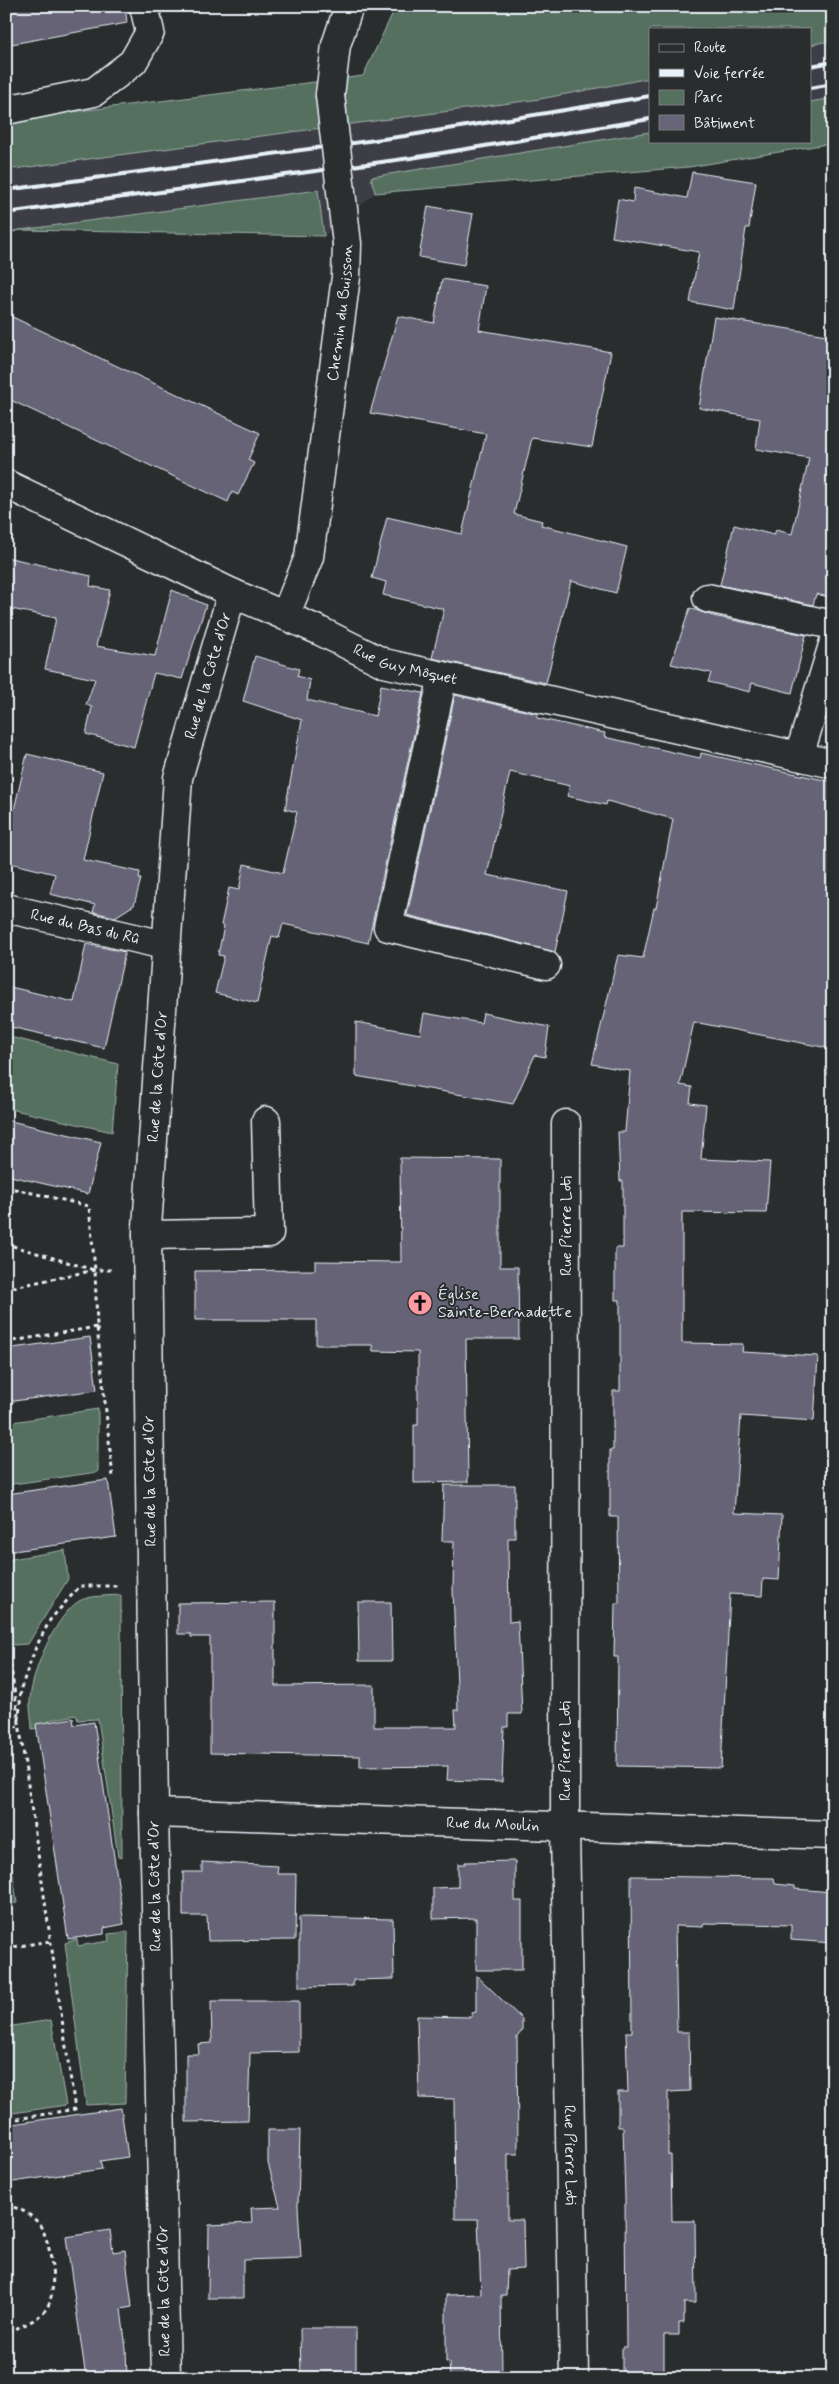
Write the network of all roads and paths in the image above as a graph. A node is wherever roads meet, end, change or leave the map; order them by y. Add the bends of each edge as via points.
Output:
1 (144, 6) edge
2 (349, 6) edge
3 (6, 110) edge
4 (6, 484) edge
5 (232, 593) junction
6 (707, 598) dead end
7 (285, 616) junction
8 (833, 625) edge
9 (833, 645) edge
10 (443, 676) junction
11 (799, 756) junction
12 (833, 764) edge
13 (6, 908) edge
14 (164, 945) junction
15 (546, 965) dead end
16 (266, 1121) dead end
17 (566, 1124) dead end
18 (6, 1187) edge
19 (147, 1234) junction
20 (6, 1251) edge
21 (95, 1270) junction
22 (120, 1270) dead end
23 (6, 1282) edge
24 (97, 1327) junction
25 (6, 1342) edge
26 (114, 1487) dead end
27 (118, 1577) dead end
28 (118, 1586) junction
29 (123, 1586) dead end
30 (6, 1633) edge
31 (19, 1727) junction
32 (6, 1729) edge
33 (154, 1813) junction
34 (565, 1827) junction
35 (833, 1834) edge
36 (51, 1941) junction
37 (6, 1948) edge
38 (6, 2121) edge
39 (6, 2205) edge
40 (6, 2332) edge
41 (166, 2378) edge
42 (574, 2378) edge

1 - 3 street via 150,32 133,62 94,92
2 - 7 street, Chemin du Buisson, bridge via 336,45 330,95 347,244 346,277 309,557
4 - 5 street, Rue Guy Môquet
5 - 7 street, Rue Guy Môquet
5 - 14 street, Rue de la Côte d'Or via 178,778
6 - 8 street
7 - 10 street, Rue Guy Môquet via 384,663
9 - 11 street
10 - 11 street, Rue Guy Môquet
10 - 15 street via 388,928
11 - 12 street, Rue Guy Môquet
13 - 14 street, Rue du Bas du Rû
14 - 19 street, Rue de la Côte d'Or
16 - 19 street via 269,1233
17 - 34 street, Rue Pierre Loti
18 - 21 path via 89,1206
19 - 33 street, Rue de la Côte d'Or
20 - 21 path via 13,1246
21 - 22 path
21 - 23 path via 14,1287
21 - 24 path
24 - 25 path
24 - 26 path
27 - 28 path
28 - 29 path
28 - 31 path via 80,1586 50,1620 21,1688
30 - 31 path
31 - 32 path
31 - 36 path
33 - 34 street, Rue du Moulin
33 - 41 street, Rue de la Côte d'Or
34 - 35 street, Rue du Moulin
34 - 42 street, Rue Pierre Loti
36 - 37 path
36 - 38 path via 75,2109
39 - 40 path via 23,2209 39,2224 48,2240 53,2285 47,2309 26,2324

